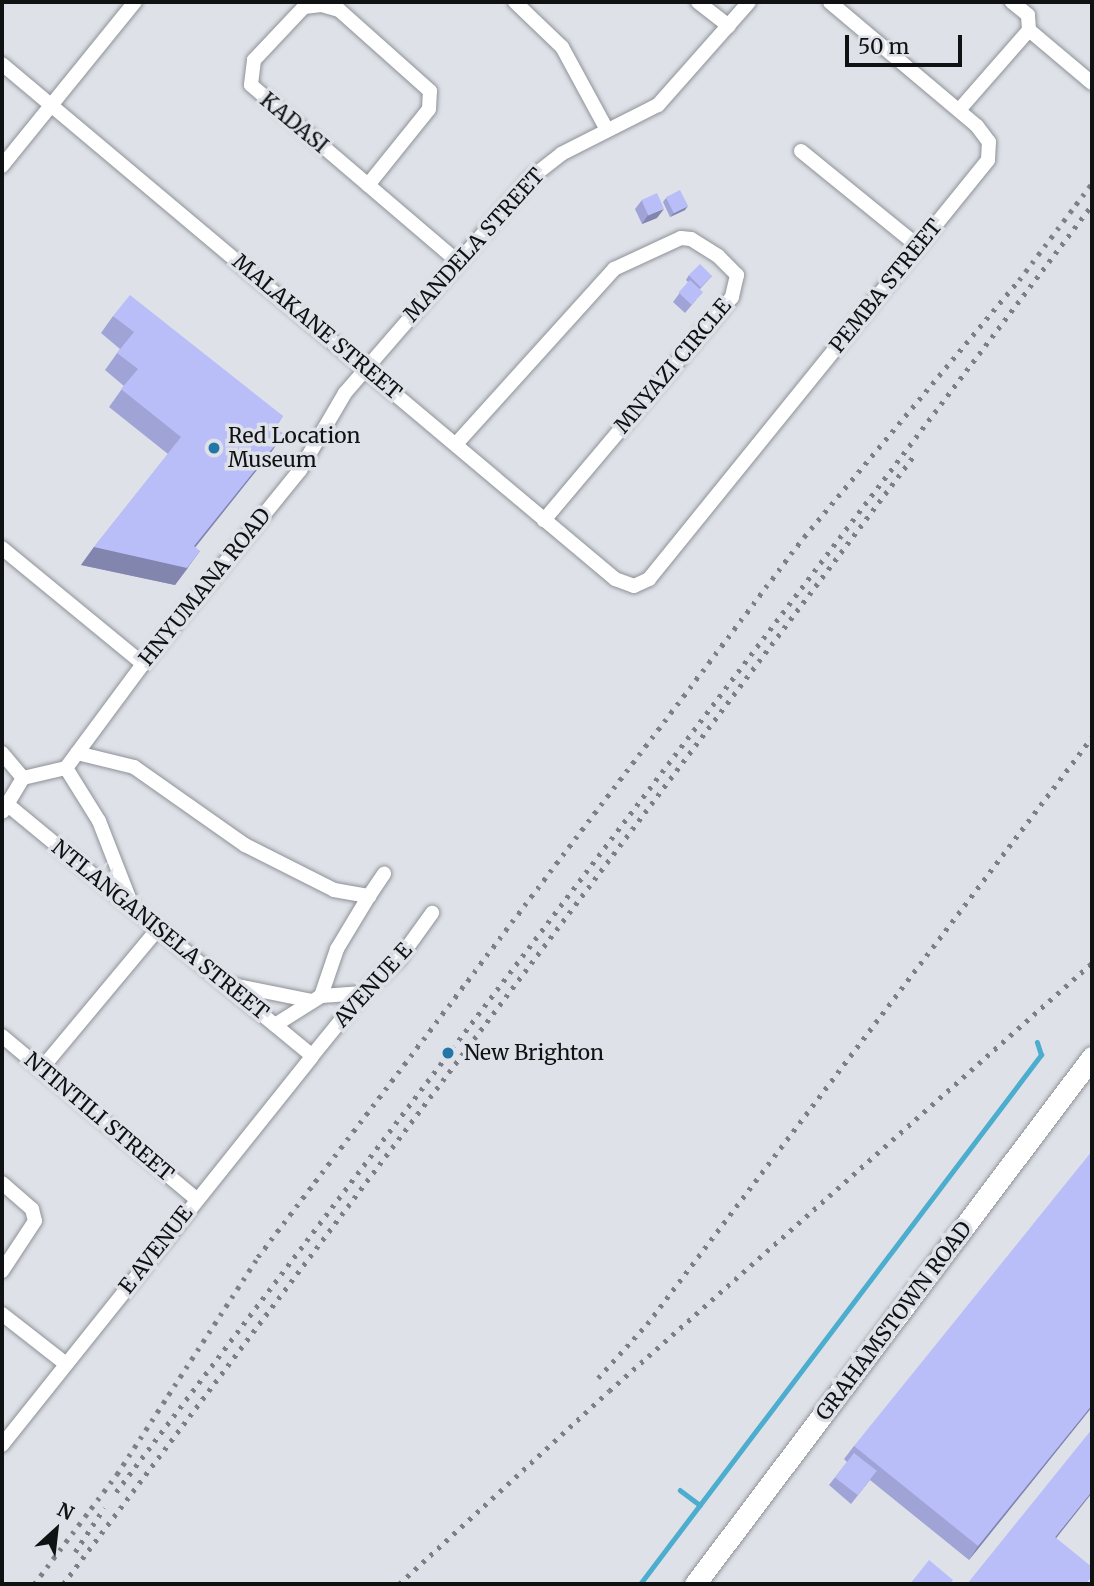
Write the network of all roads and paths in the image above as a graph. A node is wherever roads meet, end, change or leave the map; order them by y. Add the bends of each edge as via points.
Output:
1 (135, 2) edge
2 (515, 2) edge
3 (698, 2) edge
4 (749, 2) edge
5 (831, 2) edge
6 (1012, 2) edge
7 (729, 26) junction
8 (1029, 30) junction
9 (2, 64) edge
10 (1092, 83) edge
11 (52, 105) junction
12 (958, 110) junction
13 (607, 130) junction
14 (801, 150) dead end
15 (2, 166) edge
16 (368, 185) junction
17 (918, 246) junction
18 (457, 261) junction
19 (367, 368) junction
20 (456, 444) junction
21 (544, 520) junction
22 (2, 548) edge
23 (634, 586) joint
24 (143, 664) junction
25 (2, 753) edge
26 (77, 753) junction
27 (66, 768) junction
28 (23, 778) junction
29 (5, 809) edge
30 (384, 874) dead end
31 (369, 896) junction
32 (133, 909) junction
33 (432, 913) dead end
34 (158, 929) junction
35 (226, 984) junction
36 (363, 993) junction
37 (316, 999) junction
38 (275, 1025) junction
39 (2, 1036) edge
40 (312, 1056) junction
41 (1092, 1057) edge
42 (42, 1068) junction
43 (2, 1183) edge
44 (197, 1199) junction
45 (2, 1271) edge
46 (2, 1314) edge
47 (66, 1364) junction
48 (2, 1445) edge
49 (695, 1584) edge

1 - 11 street
2 - 13 street via 562,47
3 - 7 street
4 - 7 street, MANDELA STREET
5 - 12 street, PEMBA STREET
6 - 8 street via 1028,15
7 - 13 street, MANDELA STREET via 658,105
8 - 10 street
8 - 12 street
9 - 11 street, MALAKANE STREET
11 - 15 street
11 - 19 street, MALAKANE STREET
12 - 17 street, PEMBA STREET via 986,135 988,159
13 - 18 street, MANDELA STREET via 561,154 531,177
14 - 17 street
16 - 16 street, KADASI via 429,108 430,91 339,10 304,7 254,60 251,85
16 - 18 street, KADASI
17 - 23 street, PEMBA STREET via 649,579
18 - 19 street, MANDELA STREET
19 - 20 street, MALAKANE STREET
19 - 24 street, HNYUMANA ROAD via 336,406 300,470
20 - 21 street, MALAKANE STREET
20 - 21 street, MNYAZI CIRCLE via 614,269 681,238 718,256 737,275 738,287 732,297
21 - 23 street, MALAKANE STREET via 615,579
22 - 24 street
24 - 26 street, HNYUMANA ROAD
25 - 28 street
26 - 27 street, HNYUMANA ROAD
26 - 31 street via 134,767 245,845 334,890
27 - 28 street
27 - 32 street via 99,821
28 - 29 street
29 - 32 street, NTLANGANISELA STREET
30 - 31 street
31 - 37 street via 337,949
32 - 34 street, NTLANGANISELA STREET
33 - 36 street, AVENUE E via 399,959
34 - 35 street, NTLANGANISELA STREET
34 - 42 street
35 - 37 street
35 - 38 street, NTLANGANISELA STREET
36 - 37 street
36 - 40 street, AVENUE E
37 - 38 street
38 - 40 street, NTLANGANISELA STREET
39 - 42 street, NTINTILI STREET
40 - 44 street, E AVENUE
41 - 49 main road, GRAHAMSTOWN ROAD
42 - 44 street, NTINTILI STREET
43 - 45 street via 32,1209 35,1221
44 - 47 street, E AVENUE
46 - 47 street
47 - 48 street, E AVENUE

